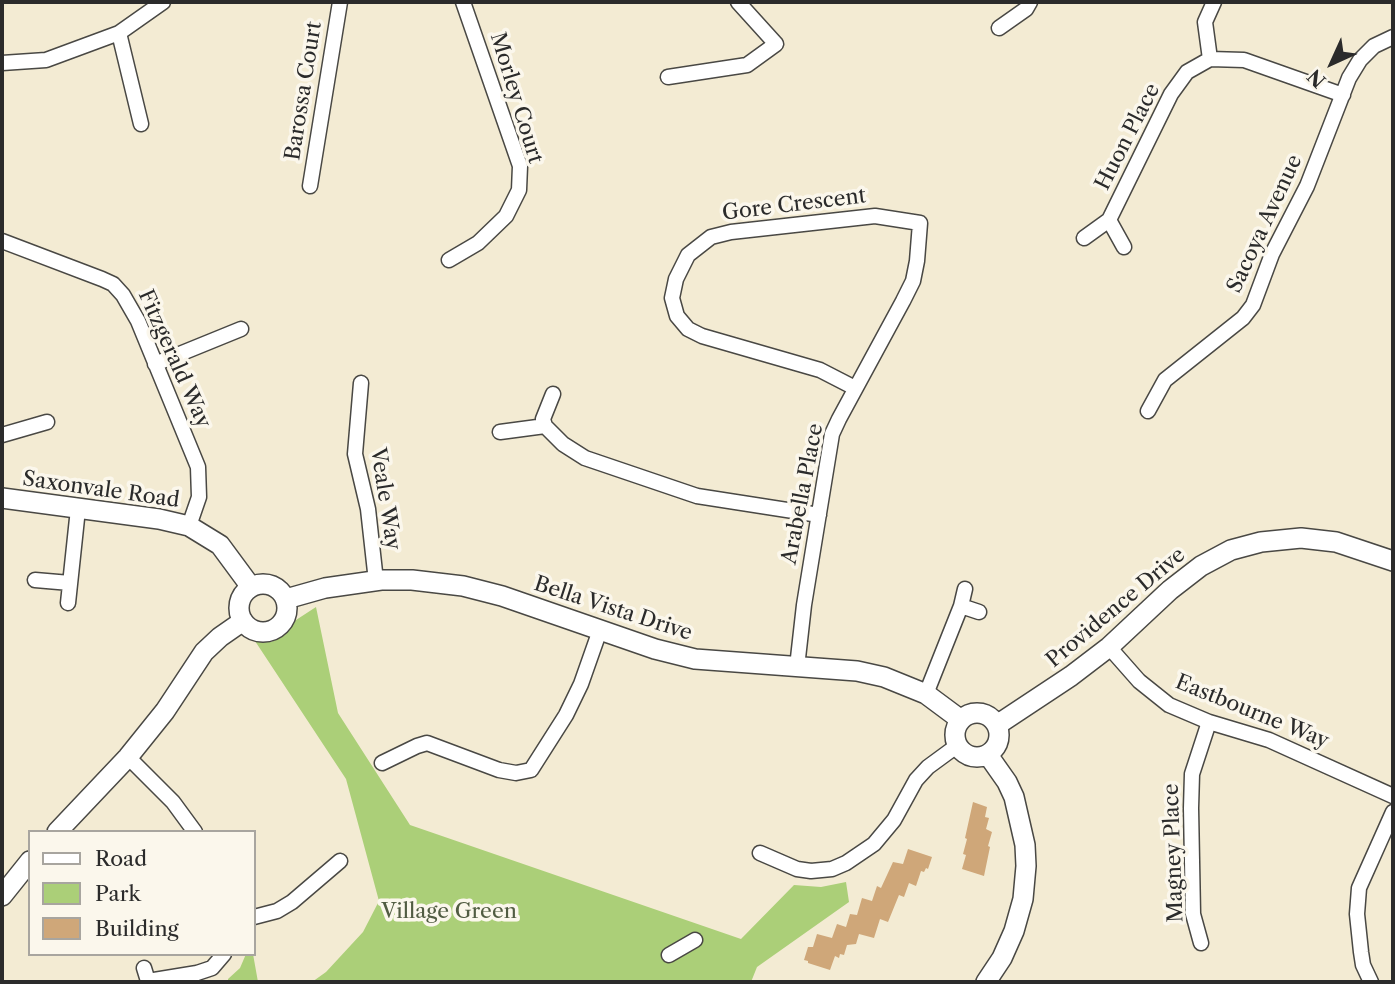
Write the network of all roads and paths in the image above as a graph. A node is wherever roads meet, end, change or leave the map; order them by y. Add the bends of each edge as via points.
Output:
1 (163, 2) edge
2 (340, 2) edge
3 (463, 2) edge
4 (738, 2) edge
5 (1030, 2) edge
6 (1214, 2) edge
7 (999, 28) dead end
8 (119, 33) junction
9 (1393, 37) edge
10 (1210, 59) junction
11 (2, 62) edge
12 (667, 77) dead end
13 (1343, 95) junction
14 (141, 124) dead end
15 (310, 186) dead end
16 (1109, 220) junction
17 (919, 223) joint
18 (1084, 238) dead end
19 (3, 242) edge
20 (1124, 247) dead end
21 (449, 260) dead end
22 (242, 329) dead end
23 (155, 364) junction
24 (361, 383) dead end
25 (855, 388) junction
26 (553, 394) dead end
27 (1147, 411) dead end
28 (47, 422) dead end
29 (545, 426) junction
30 (500, 432) dead end
31 (2, 435) edge
32 (2, 498) edge
33 (78, 509) junction
34 (819, 515) junction
35 (189, 526) junction
36 (1393, 561) edge
37 (35, 580) dead end
38 (376, 581) junction
39 (70, 583) junction
40 (251, 587) junction
41 (965, 589) dead end
42 (286, 599) junction
43 (68, 603) dead end
44 (961, 606) junction
45 (979, 612) dead end
46 (243, 621) junction
47 (600, 630) junction
48 (1109, 647) junction
49 (797, 667) junction
50 (926, 694) junction
51 (961, 720) junction
52 (1209, 722) junction
53 (997, 725) junction
54 (958, 745) junction
55 (988, 755) junction
56 (128, 757) junction
57 (382, 763) dead end
58 (1393, 796) edge
59 (1393, 812) edge
60 (59, 830) edge
61 (194, 830) edge
62 (760, 853) dead end
63 (340, 861) dead end
64 (28, 864) edge
65 (2, 896) edge
66 (256, 916) edge
67 (695, 940) dead end
68 (1201, 943) dead end
69 (669, 955) dead end
70 (223, 956) edge
71 (146, 977) edge
72 (986, 982) edge
73 (1371, 982) edge

1 - 8 street
2 - 15 street, Barossa Court
3 - 21 street, Morley Court via 520,166 519,190 506,216 478,243
4 - 12 street via 776,44 747,65
5 - 7 street
6 - 10 street via 1205,22
8 - 11 street via 46,60
8 - 14 street
9 - 13 street, Sacoya Avenue via 1360,60
10 - 13 street via 1244,60
10 - 16 street, Huon Place via 1187,72 1171,94
13 - 27 street, Sacoya Avenue via 1253,305 1165,380
16 - 18 street, Huon Place
16 - 20 street, Huon Place
17 - 25 street, Arabella Place via 913,281
17 - 25 street, Gore Crescent via 875,216 720,234 694,248 676,279 673,308 681,323 695,334 820,370
19 - 23 street, Fitzgerald Way via 113,284 134,312
22 - 23 street
23 - 35 street, Fitzgerald Way via 198,467 199,497
24 - 38 street, Veale Way via 355,454
25 - 34 street, Arabella Place via 832,434
26 - 29 street via 543,419
28 - 31 street
29 - 30 street
29 - 34 street via 585,458 680,491
32 - 33 street, Saxonvale Road
33 - 35 street, Saxonvale Road
33 - 39 street
34 - 49 street, Arabella Place
35 - 40 street, Saxonvale Road via 220,545
36 - 48 street, Providence Drive via 1336,542 1301,538 1231,550 1170,590
37 - 39 street
38 - 42 street, Bella Vista Drive
38 - 47 street, Bella Vista Drive via 463,586
39 - 43 street
40 - 42 street via 270,585
40 - 46 street via 240,601
41 - 44 street
42 - 46 street via 286,617 275,629 257,632
44 - 45 street
44 - 50 street
46 - 56 street via 204,652
47 - 49 street, Bella Vista Drive via 695,659
47 - 57 street via 566,715 531,770 499,770 427,743
48 - 52 street, Eastbourne Way via 1139,681 1169,705
48 - 53 street, Providence Drive
49 - 50 street, Bella Vista Drive via 873,674
50 - 51 street, Bella Vista Drive
51 - 53 street via 982,713
51 - 54 street via 955,735
52 - 58 street, Eastbourne Way via 1269,740
52 - 68 street, Magney Place via 1192,774 1194,914
53 - 55 street via 999,739
54 - 55 street via 973,757
54 - 62 street via 916,780 886,832 846,863 832,869 804,870
55 - 72 street via 1014,797 1026,866 1014,931
56 - 60 street
56 - 61 street
59 - 73 street via 1363,876 1357,902 1363,965
63 - 66 street via 292,902
64 - 65 street
67 - 69 street
70 - 71 street via 205,971

